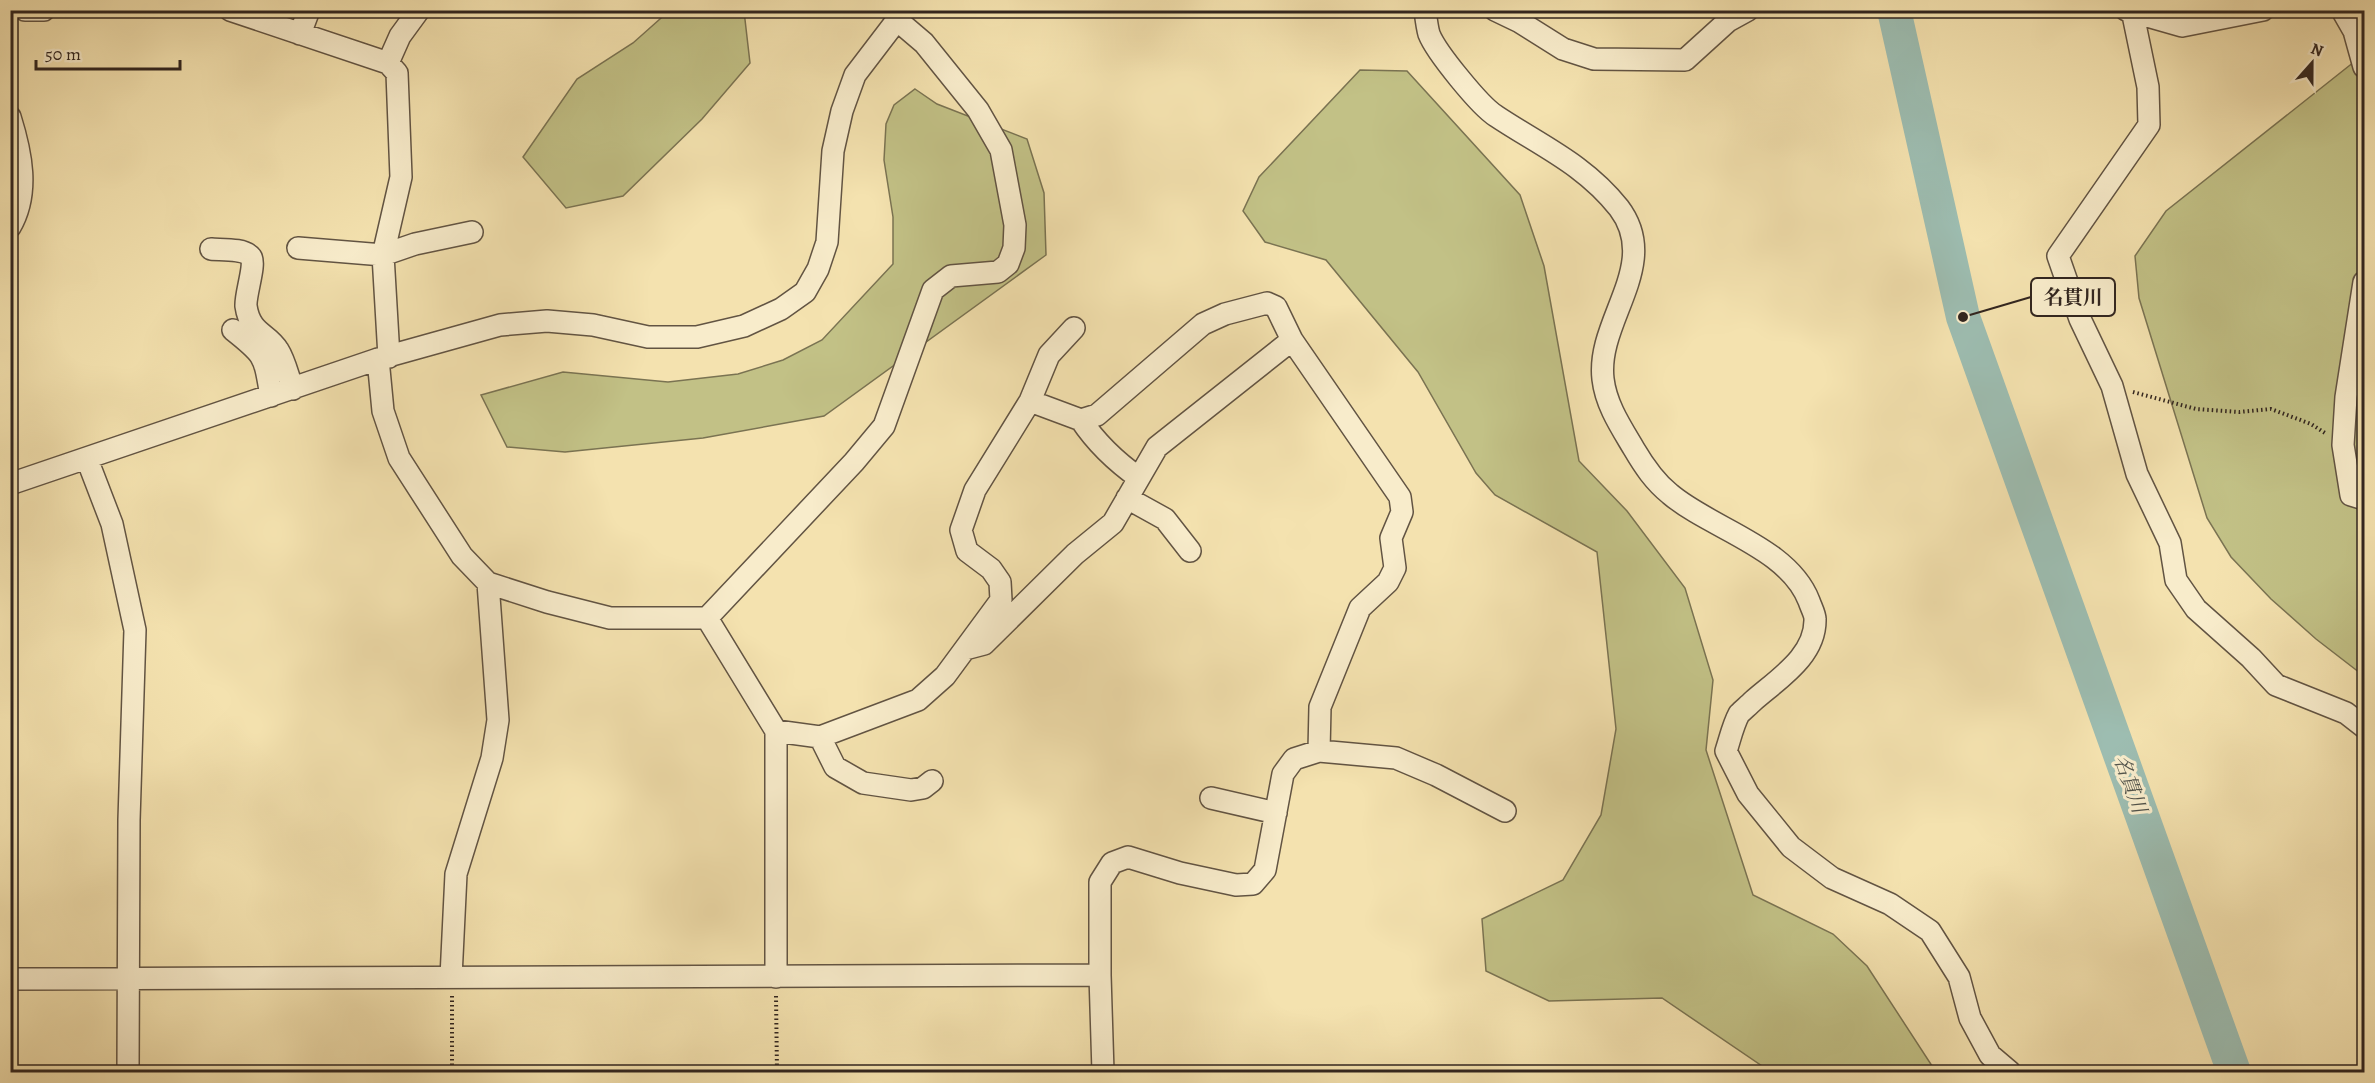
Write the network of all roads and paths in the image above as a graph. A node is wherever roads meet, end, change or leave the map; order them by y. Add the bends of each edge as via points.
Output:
1 (26, 10) edge
2 (44, 10) edge
3 (230, 10) edge
4 (309, 10) edge
5 (419, 10) edge
6 (1425, 10) edge
7 (1495, 10) edge
8 (1748, 10) edge
9 (2263, 10) edge
10 (2342, 10) edge
11 (2130, 11) edge
12 (899, 15) edge
13 (300, 34) junction
14 (388, 63) junction
15 (2364, 67) edge
16 (10, 117) edge
17 (10, 227) edge
18 (472, 232) dead end
19 (298, 248) dead end
20 (211, 249) dead end
21 (383, 255) junction
22 (2364, 282) edge
23 (1074, 328) dead end
24 (233, 330) dead end
25 (1292, 340) junction
26 (384, 358) junction
27 (2112, 386) junction
28 (293, 388) junction
29 (271, 396) junction
30 (1030, 400) junction
31 (1081, 420) junction
32 (2343, 446) junction
33 (87, 459) junction
34 (1139, 478) junction
35 (10, 484) edge
36 (1127, 498) junction
37 (2364, 499) edge
38 (1190, 551) dead end
39 (488, 583) junction
40 (707, 618) junction
41 (965, 649) junction
42 (2364, 727) edge
43 (776, 731) junction
44 (820, 737) junction
45 (1319, 750) junction
46 (932, 781) dead end
47 (1211, 798) dead end
48 (1504, 811) dead end
49 (1276, 813) junction
50 (1100, 975) junction
51 (452, 977) junction
52 (776, 977) junction
53 (10, 979) edge
54 (128, 979) junction
55 (128, 1072) edge
56 (452, 1072) edge
57 (777, 1072) edge
58 (1102, 1072) edge
59 (2010, 1072) edge

1 - 2 street
3 - 13 street
4 - 13 street
5 - 14 street via 400,36
6 - 59 street via 1430,35 1454,71 1494,115 1587,173 1620,209 1631,229 1634,265 1607,343 1603,378 1614,415 1648,472 1670,494 1702,516 1759,548 1787,570 1806,593 1815,618 1812,640 1802,657 1740,714 1726,751 1748,794 1791,847 1833,878 1890,904 1930,931 1959,977 1970,1018 1990,1055
7 - 8 street via 1563,49 1594,59 1662,60 1685,60 1728,21
9 - 11 street via 2182,26
10 - 15 street via 2354,31
11 - 27 street via 2148,87 2149,125 2058,256 2080,319
12 - 26 street via 855,75 842,111 833,151 827,243 818,269 805,292 781,309 744,326 697,337 648,337 593,325 547,321 500,325
12 - 40 street via 978,110 1001,150 1015,225 1014,248 1008,264 998,272 951,276 933,290 884,426
13 - 14 street
14 - 21 street via 397,73 402,158
16 - 17 street via 21,151 22,193
18 - 21 street
19 - 21 street
20 - 28 street via 251,257 246,306 252,324 277,348
21 - 26 street
22 - 32 street via 2346,397
23 - 30 street via 1049,355
24 - 29 street via 265,360
25 - 31 street via 1276,307 1267,303 1225,314 1203,324 1097,415
25 - 34 street via 1157,447
25 - 45 street via 1400,497 1402,512 1391,538 1395,568 1388,582 1360,608 1320,707
26 - 28 street
26 - 39 street via 383,411 399,458 462,556
27 - 32 path via 2196,409 2271,409 2311,424
27 - 42 street via 2137,474 2170,543 2176,580 2196,609 2251,657 2276,685 2346,713
28 - 29 street
29 - 33 street
30 - 31 street
30 - 41 street via 975,490 961,530 968,551 1000,582 1001,600
31 - 34 street via 1096,442
32 - 37 street via 2351,495
33 - 35 street
33 - 54 street via 112,524 135,630
34 - 36 street
36 - 38 street via 1165,519
36 - 41 street via 1113,522 984,644
39 - 40 street via 610,618
39 - 51 street via 498,720 492,758 456,874
40 - 43 street
41 - 44 street via 945,676 918,700
43 - 44 street
43 - 52 street
44 - 46 street via 835,768 863,783 911,790
45 - 48 street via 1396,758
45 - 49 street via 1294,759 1283,774
47 - 49 street
49 - 50 street via 1265,870 1253,884 1236,885 1180,873 1128,857 1112,863 1100,882
50 - 52 street
50 - 58 street
51 - 52 street
51 - 54 street
51 - 56 path
52 - 57 path
53 - 54 street
54 - 55 street

